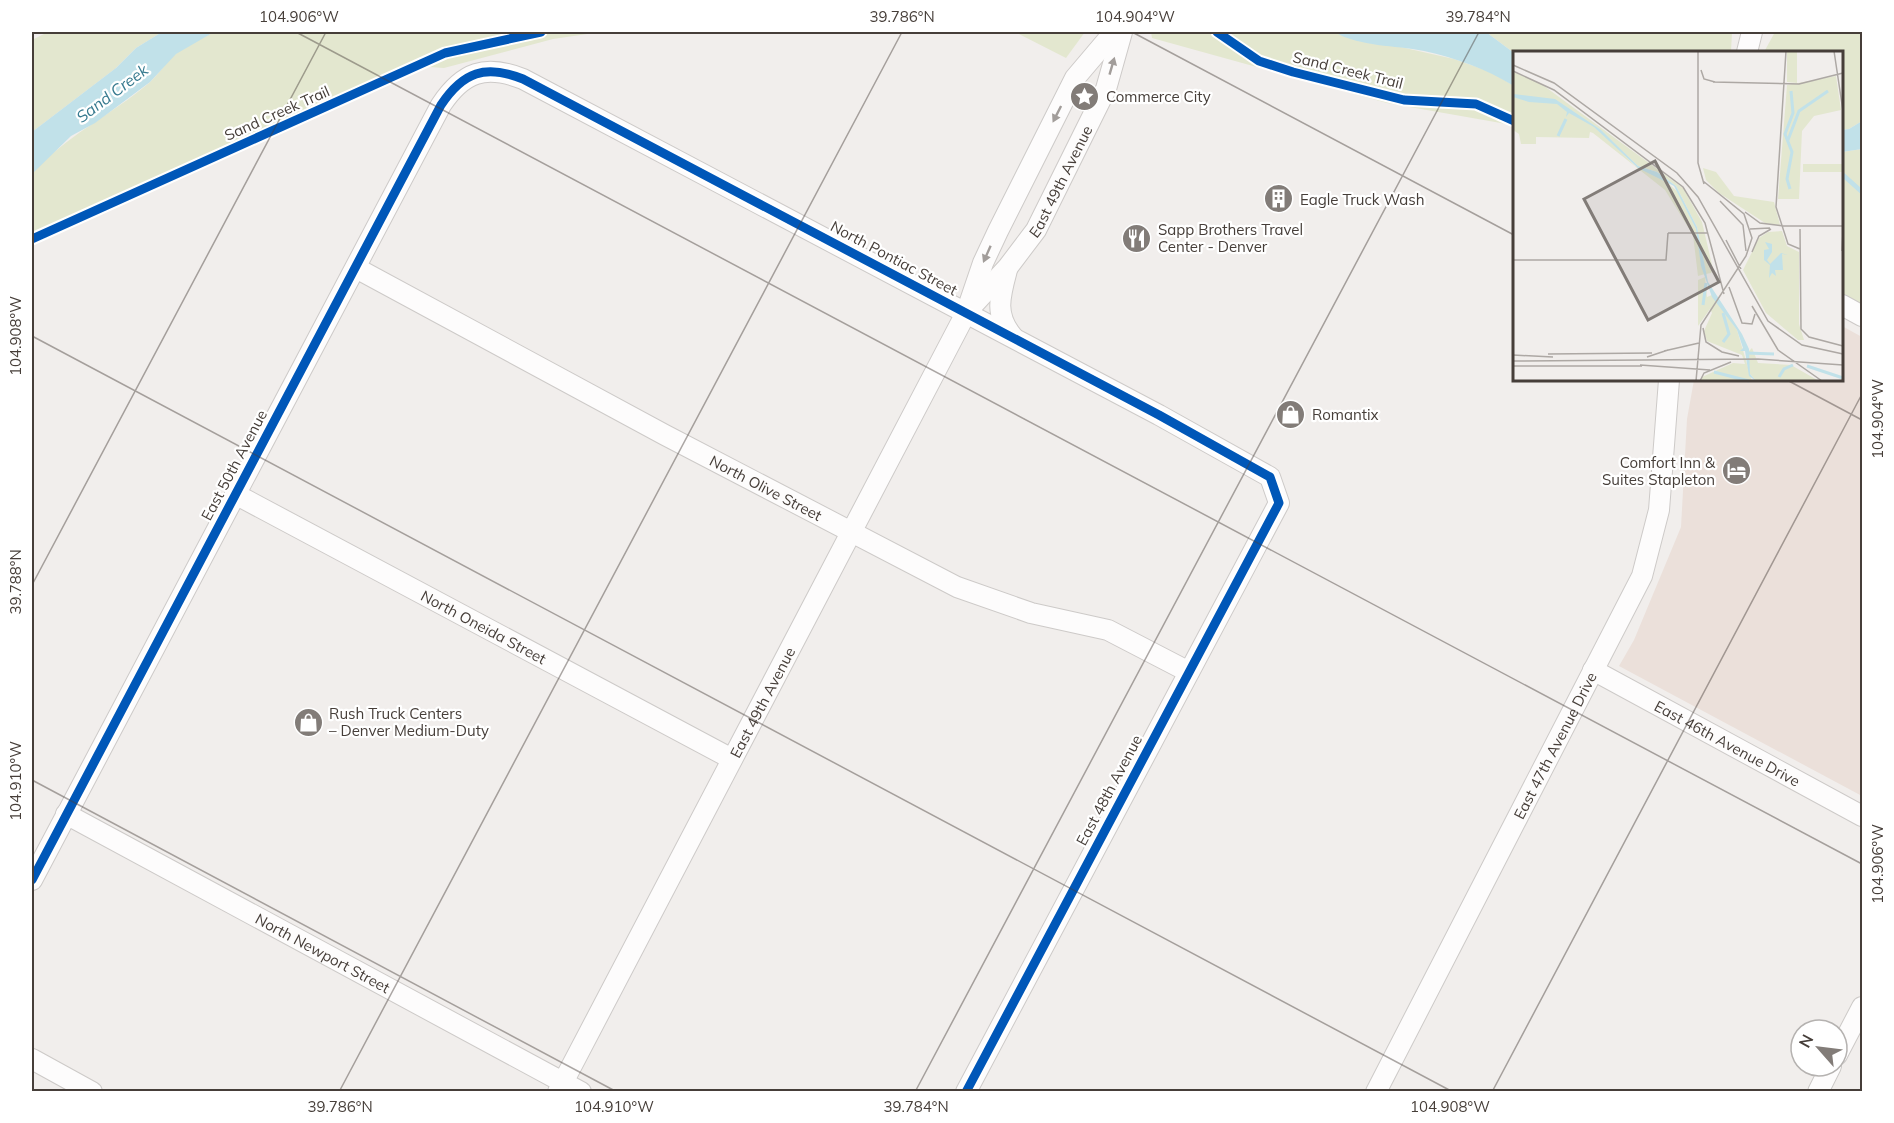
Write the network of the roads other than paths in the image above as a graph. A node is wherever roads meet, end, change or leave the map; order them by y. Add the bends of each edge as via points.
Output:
1 (1114, 32) edge
2 (1122, 32) edge
3 (474, 75) joint
4 (1008, 267) junction
5 (356, 268) junction
6 (1843, 306) edge
7 (966, 313) junction
8 (1863, 316) edge
9 (1015, 339) junction
10 (1668, 381) edge
11 (236, 494) junction
12 (1279, 503) joint
13 (853, 533) junction
14 (1593, 670) junction
15 (1189, 672) junction
16 (732, 759) junction
17 (66, 814) junction
18 (1863, 816) edge
19 (32, 880) edge
20 (1863, 1007) edge
21 (1849, 1033) edge
22 (32, 1059) edge
23 (1825, 1078) edge
24 (560, 1087) edge
25 (92, 1092) edge
26 (581, 1092) edge
27 (966, 1092) edge
28 (1376, 1092) edge
29 (1818, 1092) edge

1 -> 7 street, East 49th Avenue via 1075,78 983,263
4 -> 2 street, East 49th Avenue via 1036,230 1106,89
3 - 5 street, East 50th Avenue via 460,82 441,105
3 - 7 street, North Pontiac Street via 504,71 523,79
4 - 7 street, East 49th Avenue
4 - 9 street via 1000,309 1003,326
5 - 11 street, East 50th Avenue
5 - 13 street, North Olive Street
6 - 8 street
7 - 9 street, North Pontiac Street
7 - 13 street, East 49th Avenue
9 - 12 street, North Pontiac Street via 1260,469 1274,482
10 - 14 street, East 47th Avenue Drive via 1654,531 1632,597
11 - 16 street, North Oneida Street
11 - 17 street, East 50th Avenue
12 - 15 street, East 48th Avenue
13 - 15 street, North Olive Street via 980,597 1108,630
13 - 16 street, East 49th Avenue
14 - 18 street, East 46th Avenue Drive
14 - 28 street, East 47th Avenue Drive
15 - 27 street, East 48th Avenue
16 - 24 street, East 49th Avenue
17 - 19 street, East 50th Avenue
17 - 24 street, North Newport Street
20 - 21 street
22 - 25 street
23 - 29 street
24 - 26 street, North Newport Street

